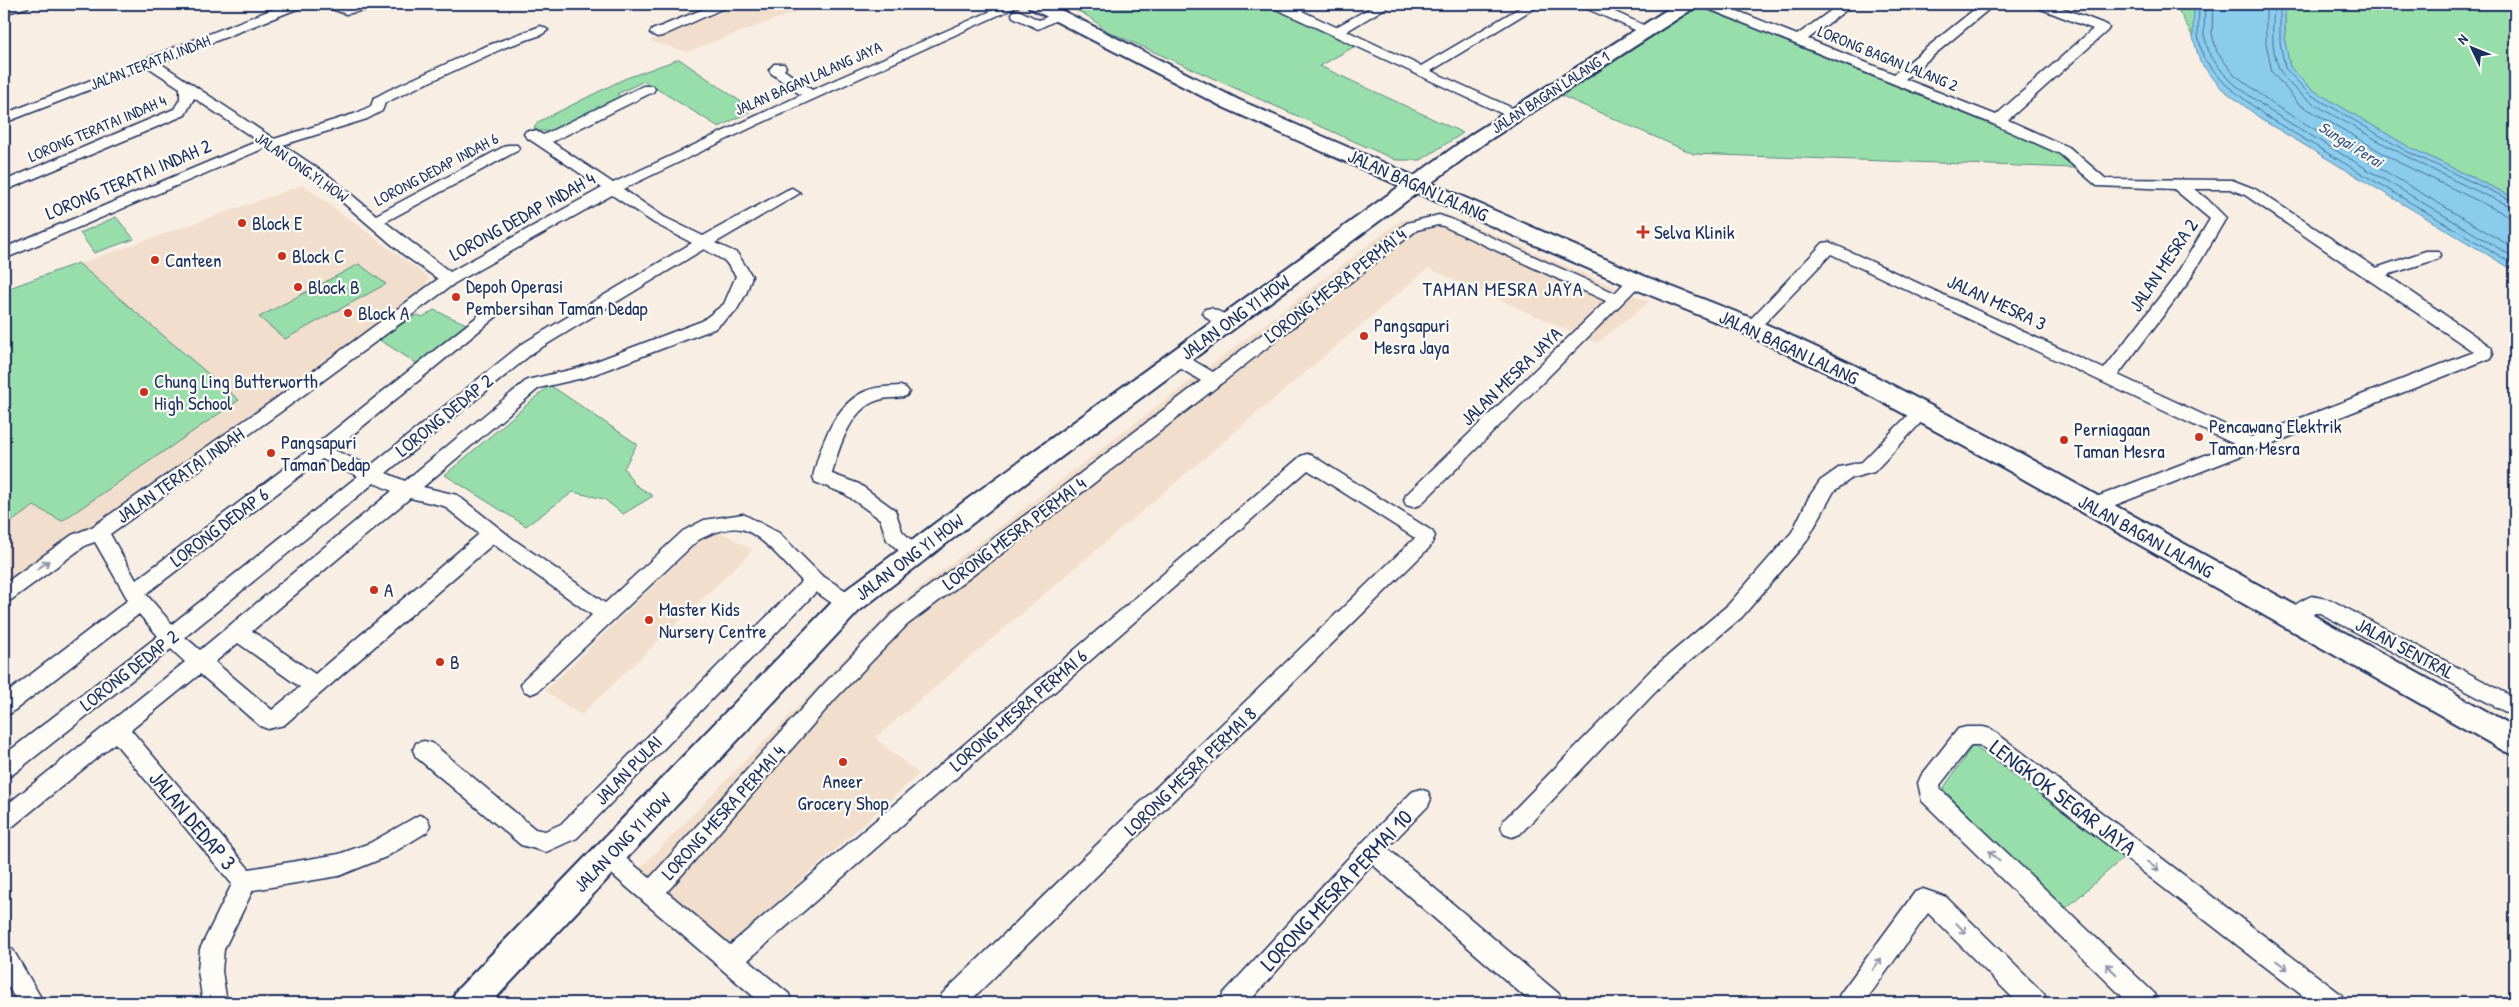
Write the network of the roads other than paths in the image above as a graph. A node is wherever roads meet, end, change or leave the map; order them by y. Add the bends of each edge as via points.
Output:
1 (23, 4) edge
2 (297, 4) edge
3 (331, 4) edge
4 (727, 4) edge
5 (1277, 4) edge
6 (1386, 4) edge
7 (1535, 4) edge
8 (1588, 4) edge
9 (1688, 4) edge
10 (1710, 4) edge
11 (1848, 4) edge
12 (1989, 4) edge
13 (2040, 4) edge
14 (372, 5) edge
15 (4, 10) edge
16 (1027, 10) edge
17 (541, 30) dead end
18 (1647, 30) junction
19 (1336, 32) junction
20 (657, 33) dead end
21 (1798, 40) junction
22 (150, 62) junction
23 (779, 67) dead end
24 (1421, 71) junction
25 (1895, 80) junction
26 (187, 88) junction
27 (648, 89) dead end
28 (811, 96) junction
29 (1514, 114) junction
30 (4, 119) edge
31 (1998, 121) junction
32 (270, 143) junction
33 (512, 148) dead end
34 (1455, 155) junction
35 (1366, 163) junction
36 (2176, 183) junction
37 (1416, 185) junction
38 (4, 186) edge
39 (614, 188) junction
40 (792, 193) dead end
41 (1384, 209) junction
42 (1490, 217) junction
43 (376, 221) junction
44 (703, 243) junction
45 (4, 254) edge
46 (2432, 255) dead end
47 (2374, 274) junction
48 (449, 280) junction
49 (1636, 281) junction
50 (1617, 300) junction
51 (494, 312) dead end
52 (1751, 327) junction
53 (1178, 359) junction
54 (2107, 377) junction
55 (1213, 380) junction
56 (900, 392) dead end
57 (1922, 411) junction
58 (2249, 444) junction
59 (320, 451) junction
60 (370, 475) junction
61 (407, 490) junction
62 (1413, 500) dead end
63 (2093, 506) junction
64 (99, 532) junction
65 (493, 533) junction
66 (1425, 536) joint
67 (914, 553) junction
68 (814, 581) junction
69 (4, 594) edge
70 (136, 598) junction
71 (849, 603) junction
72 (605, 614) junction
73 (2294, 618) junction
74 (238, 631) junction
75 (171, 637) junction
76 (200, 661) junction
77 (531, 685) dead end
78 (316, 686) junction
79 (4, 707) edge
80 (2515, 708) edge
81 (116, 728) junction
82 (2515, 742) edge
83 (424, 750) dead end
84 (4, 768) edge
85 (1420, 799) dead end
86 (4, 820) edge
87 (419, 826) dead end
88 (1512, 827) dead end
89 (1371, 849) junction
90 (608, 857) junction
91 (244, 881) junction
92 (651, 893) junction
93 (4, 958) edge
94 (730, 960) junction
95 (1243, 999) edge
96 (32, 1003) edge
97 (215, 1003) edge
98 (468, 1003) edge
99 (780, 1003) edge
100 (951, 1003) edge
101 (1550, 1003) edge
102 (1849, 1003) edge
103 (2035, 1003) edge
104 (2146, 1003) edge
105 (2332, 1003) edge

1 - 15 street
2 - 22 street, JALAN TERATAI INDAH
3 - 14 street via 346,10
4 - 20 street
5 - 19 street
6 - 19 street
7 - 24 street
8 - 18 street
9 - 18 main road, JALAN BAGAN LALANG 1
10 - 21 street, LORONG BAGAN LALANG 2
11 - 21 street
12 - 25 street
13 - 31 street via 2102,28
16 - 28 street, JALAN BAGAN LALANG JAYA
16 - 35 main road, JALAN BAGAN LALANG
17 - 32 street, LORONG TERATAI INDAH 2 via 488,49 398,91 379,101 377,108 362,116
18 - 29 main road, JALAN BAGAN LALANG 1
19 - 24 street
21 - 25 street, LORONG BAGAN LALANG 2
22 - 26 street, JALAN ONG YI HOW
22 - 30 street, JALAN TERATAI INDAH
23 - 28 street via 778,72
24 - 29 street
25 - 31 street, LORONG BAGAN LALANG 2
26 - 32 street, JALAN ONG YI HOW
26 - 38 street, LORONG TERATAI INDAH 4 via 187,99 180,112
27 - 39 street via 537,138
28 - 39 street, JALAN BAGAN LALANG JAYA
29 - 34 main road, JALAN BAGAN LALANG 1
31 - 36 street, LORONG BAGAN LALANG 2 via 2065,151 2102,183
32 - 43 street, JALAN ONG YI HOW via 324,179
32 - 45 street, LORONG TERATAI INDAH 2
33 - 43 street, LORONG DEDAP INDAH 6
34 - 35 main road via 1422,166
34 - 37 main road, JALAN BAGAN LALANG 1
35 - 37 main road, JALAN BAGAN LALANG
36 - 47 street via 2232,185 2250,192
36 - 54 street, JALAN MESRA 2 via 2218,218 2183,276
37 - 41 main road, JALAN ONG YI HOW
37 - 42 main road, JALAN BAGAN LALANG
39 - 44 street via 659,220
39 - 48 street, LORONG DEDAP INDAH 4
40 - 44 street, LORONG DEDAP 2
41 - 42 main road via 1432,204
41 - 53 main road, JALAN ONG YI HOW via 1219,318
42 - 49 main road, JALAN BAGAN LALANG
43 - 48 street, JALAN ONG YI HOW
44 - 60 street, LORONG DEDAP 2 via 528,348
44 - 61 street via 731,257 744,276 739,294 728,310 694,334 668,340 578,374 532,384
46 - 47 street
47 - 58 street via 2481,346 2485,354
48 - 64 street, JALAN TERATAI INDAH
49 - 50 street, JALAN MESRA JAYA
49 - 52 main road, JALAN BAGAN LALANG
50 - 55 street, LORONG MESRA PERMAI 4 via 1448,222 1423,222 1412,226
50 - 62 street, JALAN MESRA JAYA
51 - 59 street, LORONG DEDAP 6
52 - 54 street, JALAN MESRA 3 via 1830,247
52 - 57 main road, JALAN BAGAN LALANG
53 - 55 street
53 - 67 main road, JALAN ONG YI HOW
54 - 58 street, JALAN MESRA 3
55 - 92 street, LORONG MESRA PERMAI 4 via 900,618 829,692
56 - 67 street via 874,394 859,404 845,421 826,458 822,477 852,489 888,515 894,535
57 - 63 main road, JALAN BAGAN LALANG
57 - 88 street via 1868,467 1846,472 1827,486 1799,537 1735,611 1658,676
58 - 63 street
59 - 60 street
59 - 70 street, LORONG DEDAP 6
60 - 61 street
60 - 75 street, LORONG DEDAP 2
61 - 65 street via 450,500
61 - 74 street
63 - 73 main road, JALAN BAGAN LALANG
69 -> 64 street, JALAN TERATAI INDAH via 79,540
64 - 70 street
65 - 72 street
65 - 78 street
66 - 94 street, LORONG MESRA PERMAI 6 via 1307,460
66 - 100 street, LORONG MESRA PERMAI 8 via 1423,542 1288,676
67 - 71 main road, JALAN ONG YI HOW
68 - 71 street
68 - 72 street via 772,538 743,522 704,527
68 - 83 street, JALAN PULAI via 569,831 546,842 529,838
70 - 75 street
70 - 79 street, LORONG DEDAP 6
71 - 90 main road, JALAN ONG YI HOW
72 - 77 street
73 - 80 street, JALAN SENTRAL via 2312,604 2324,606
73 - 82 main road, JALAN BAGAN LALANG
74 - 76 street
74 - 78 street
75 - 76 street
75 - 84 street, LORONG DEDAP 2
76 - 78 street via 268,720 276,719
76 - 81 street
81 - 86 street
81 - 91 street, JALAN DEDAP 3
85 - 89 street, LORONG MESRA PERMAI 10
87 - 91 street via 378,850 339,865
89 - 95 street, LORONG MESRA PERMAI 10
89 - 101 street
90 - 92 street
90 - 98 main road, JALAN ONG YI HOW
91 - 97 street, JALAN DEDAP 3 via 242,895 228,915 210,959
92 - 94 street
93 - 96 street
94 - 99 street
102 -> 103 street via 1923,900 1938,905
104 -> 105 street, LENGKOK SEGAR JAYA via 1930,794 1929,783 1966,736 1983,736

